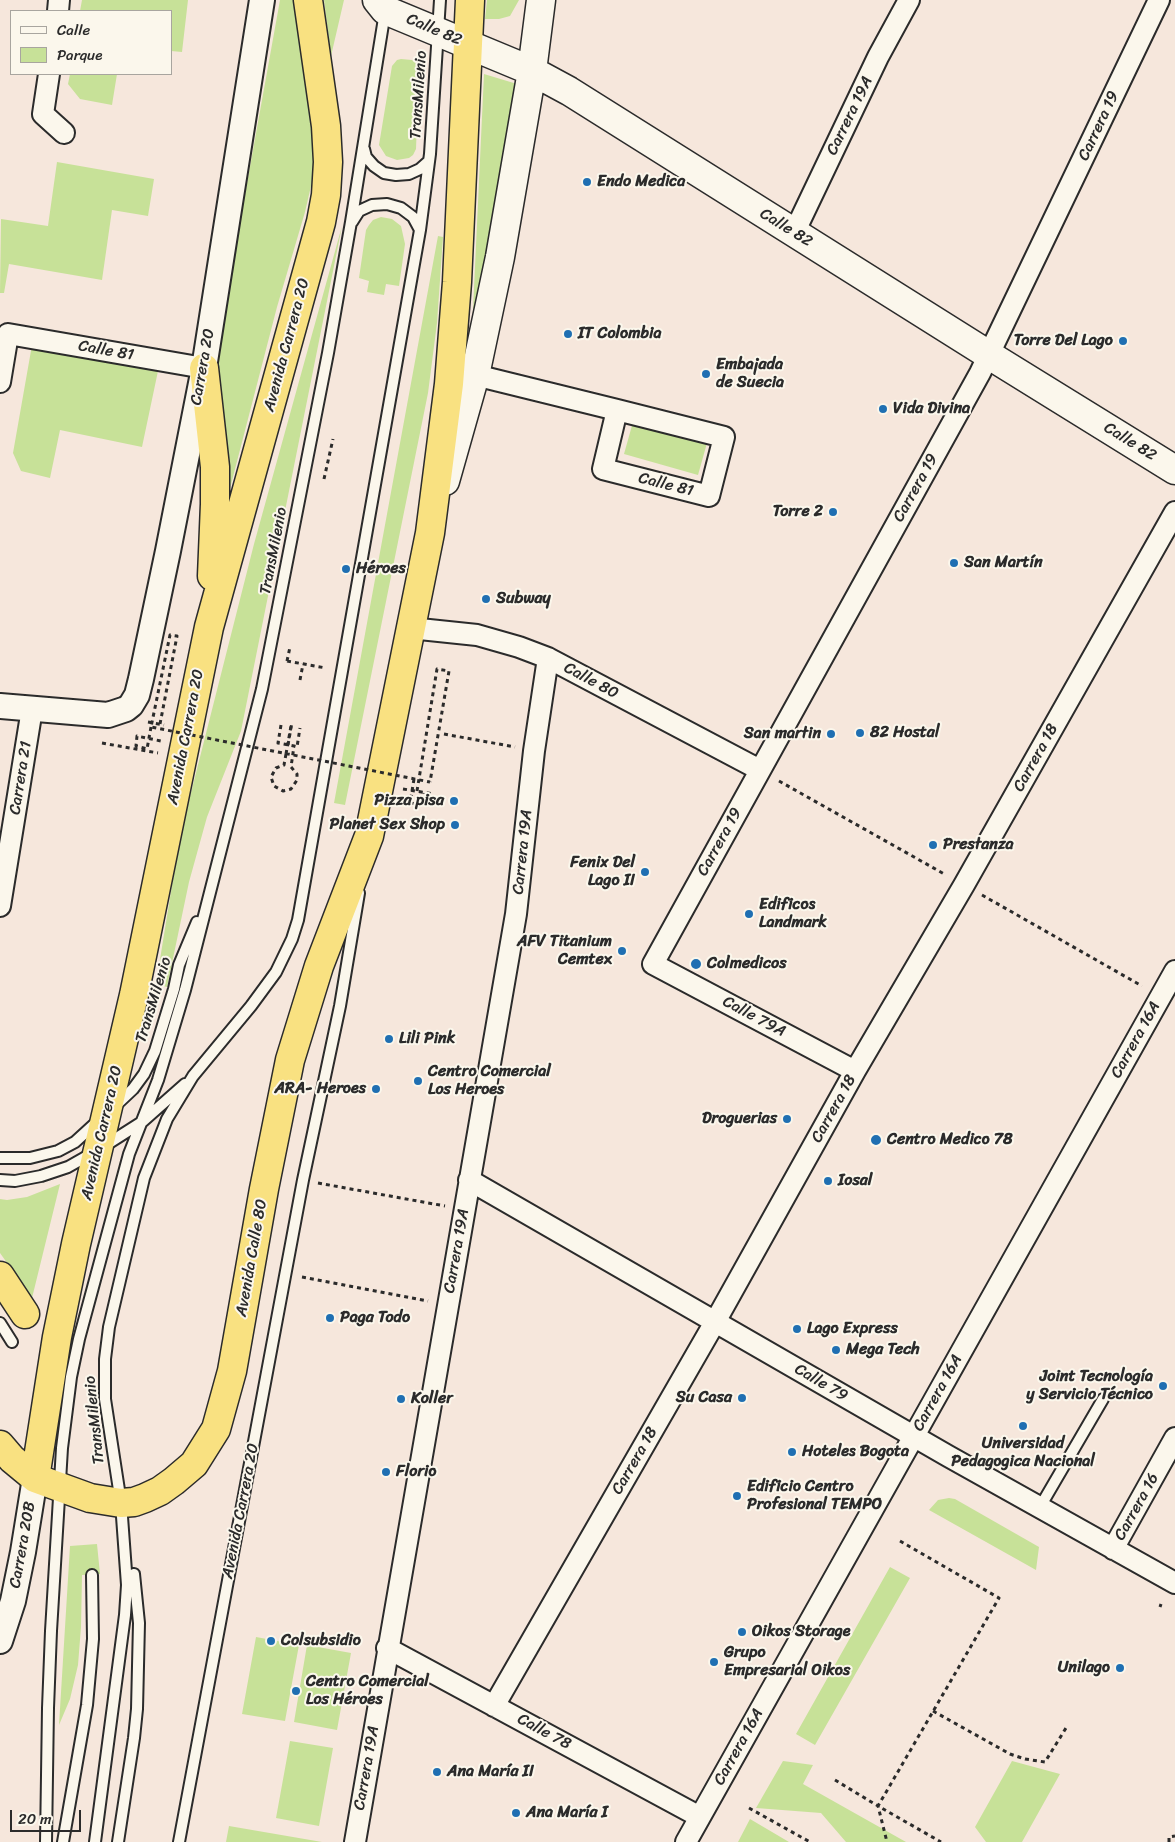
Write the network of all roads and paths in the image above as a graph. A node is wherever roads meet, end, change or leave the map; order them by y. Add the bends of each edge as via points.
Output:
1 (262, 0) edge
2 (308, 0) edge
3 (440, 0) edge
4 (470, 0) edge
5 (541, 0) edge
6 (909, 0) edge
7 (1159, 0) edge
8 (383, 3) edge
9 (438, 32) junction
10 (468, 44) junction
11 (532, 72) junction
12 (49, 75) edge
13 (64, 133) dead end
14 (363, 146) junction
15 (429, 161) junction
16 (351, 222) junction
17 (420, 230) junction
18 (794, 233) junction
19 (989, 355) junction
20 (204, 368) junction
21 (475, 375) junction
22 (0, 382) edge
23 (617, 410) junction
24 (333, 439) dead end
25 (1175, 470) edge
26 (324, 479) dead end
27 (1175, 512) edge
28 (430, 533) junction
29 (210, 627) junction
30 (410, 628) junction
31 (548, 658) junction
32 (287, 661) dead end
33 (304, 664) junction
34 (328, 668) dead end
35 (300, 680) dead end
36 (0, 706) edge
37 (32, 709) junction
38 (160, 724) dead end
39 (281, 725) dead end
40 (151, 728) junction
41 (300, 728) dead end
42 (444, 734) dead end
43 (162, 741) dead end
44 (102, 743) dead end
45 (288, 745) junction
46 (296, 746) junction
47 (534, 751) junction
48 (159, 753) dead end
49 (286, 754) junction
50 (760, 770) junction
51 (414, 779) junction
52 (417, 791) dead end
53 (424, 793) dead end
54 (369, 836) junction
55 (213, 883) junction
56 (0, 906) edge
57 (653, 964) joint
58 (1175, 971) edge
59 (855, 1071) junction
60 (193, 1076) junction
61 (106, 1114) junction
62 (142, 1122) junction
63 (98, 1150) junction
64 (0, 1158) edge
65 (0, 1180) edge
66 (303, 1180) junction
67 (470, 1180) junction
68 (464, 1209) junction
69 (286, 1274) junction
70 (0, 1276) edge
71 (448, 1305) junction
72 (12, 1319) edge
73 (715, 1322) junction
74 (12, 1342) dead end
75 (1103, 1399) dead end
76 (914, 1436) junction
77 (1175, 1438) edge
78 (0, 1445) edge
79 (47, 1483) junction
80 (121, 1503) junction
81 (1040, 1507) junction
82 (900, 1541) dead end
83 (1113, 1549) junction
84 (134, 1574) dead end
85 (92, 1575) dead end
86 (1175, 1583) edge
87 (0, 1641) edge
88 (387, 1648) junction
89 (494, 1706) junction
90 (933, 1711) junction
91 (1066, 1728) dead end
92 (835, 1780) dead end
93 (878, 1806) junction
94 (749, 1808) dead end
95 (700, 1817) junction
96 (1175, 1836) edge
97 (46, 1842) edge
98 (63, 1842) edge
99 (94, 1842) edge
100 (118, 1842) edge
101 (179, 1842) edge
102 (354, 1842) edge
103 (686, 1842) edge
104 (810, 1842) edge
105 (887, 1842) edge
106 (941, 1842) edge
107 (1169, 1842) edge

1 - 20 street, Carrera 20
2 - 29 highway, Avenida Carrera 20 via 326,126 326,195
3 - 9 lane, TransMilenio
4 - 10 highway, Avenida Carrera 20
5 - 11 main road, Avenida Carrera 20
6 - 18 street, Carrera 19A via 878,57
7 - 19 street, Carrera 19
8 - 9 main road, Calle 82
8 - 14 lane, TransMilenio
9 - 10 main road, Calle 82
9 - 15 lane, TransMilenio
10 - 11 main road, Calle 82
10 - 28 highway, Avenida Carrera 20 via 457,282 449,384
11 - 18 main road, Calle 82
11 - 21 main road, Avenida Carrera 20 via 500,257
12 - 13 street via 43,114
14 - 15 lane, TransMilenio via 366,157 384,173 408,174
14 - 16 lane, TransMilenio
15 - 17 lane, TransMilenio
16 - 17 lane via 359,212 372,205 387,204 401,208 413,217
16 - 55 lane, TransMilenio via 262,689
17 - 60 lane, TransMilenio via 298,920 276,972
18 - 19 main road, Calle 82
19 - 25 main road, Calle 82
19 - 50 street, Carrera 19
20 - 22 street, Calle 81 via 8,334
20 - 29 highway via 215,467
20 - 37 street, Carrera 20 via 137,694 131,705 108,715
21 - 23 street, Calle 81
21 - 28 main road, Avenida Carrera 20
23 - 23 street, Calle 81 via 724,437 709,496 603,469
24 - 26 path
27 - 59 street, Carrera 18 via 964,886
28 - 30 highway, Avenida Carrera 20
29 - 61 highway, Avenida Carrera 20 via 134,995
30 - 31 street, Calle 80 via 477,635
30 - 54 highway, Avenida Carrera 20
31 - 47 street, Carrera 19A
31 - 50 street, Calle 80
32 - 33 path
33 - 34 path
33 - 35 path
36 - 37 street
37 - 56 street, Carrera 21
38 - 40 path, bridge via 177,636 170,634
39 - 45 path via 278,743
40 - 43 path via 150,734 148,742 147,749 136,746 138,736 146,738 154,740
40 - 49 path, bridge
41 - 46 path
42 - 47 path
44 - 48 path
45 - 46 path
45 - 49 path, bridge via 292,724
46 - 49 path via 291,764 297,774 296,784 287,791 272,784 272,773 284,765
47 - 67 street, Carrera 19A via 516,914
49 - 51 path, bridge
50 - 57 street, Carrera 19
51 - 52 path, bridge via 422,780 430,782 449,671 437,669 426,735 420,773 419,782
51 - 53 path, bridge via 410,803 422,805
54 - 66 lane, Avenida Carrera 20 via 340,1006
54 - 80 highway, Avenida Calle 80 via 319,966 290,1060 232,1371 216,1429 194,1464 174,1482 145,1498
55 - 61 lane, TransMilenio via 179,966 158,1042 144,1074
55 - 62 lane, TransMilenio via 167,1055
57 - 59 street, Calle 79A
58 - 76 street, Carrera 16A
59 - 73 street, Carrera 18
60 - 62 lane, TransMilenio
60 - 80 lane, TransMilenio via 167,1119 152,1153 109,1327 105,1399
61 - 63 highway, Avenida Carrera 20
61 - 64 lane, TransMilenio via 75,1142 58,1150 30,1158
62 - 63 lane, TransMilenio
62 - 79 lane, TransMilenio via 129,1154 79,1339 62,1448
63 - 65 lane, TransMilenio via 68,1167 41,1176
63 - 79 highway, Avenida Carrera 20 via 57,1337
66 - 68 path
66 - 69 lane, Avenida Carrera 20
67 - 68 street, Carrera 19A
67 - 73 street, Calle 79
68 - 71 street, Carrera 19A
69 - 71 path
69 - 101 lane, Avenida Carrera 20
70 - 72 highway
71 - 88 street, Carrera 19A
72 - 74 lane
73 - 76 street, Calle 79
73 - 89 street, Carrera 18
75 - 81 lane
76 - 81 street, Calle 79
76 - 95 street, Carrera 16A
77 - 83 street, Carrera 16
78 - 79 highway, Avenida Calle 80 via 12,1459
79 - 80 highway, Avenida Calle 80 via 90,1498
79 - 87 street, Carrera 20B via 23,1552 13,1601
79 - 97 lane, TransMilenio
80 - 99 lane, TransMilenio via 127,1585 125,1615
81 - 83 street, Calle 79
82 - 90 path via 999,1598
83 - 86 street, Calle 79
84 - 100 lane via 139,1623 137,1709
85 - 98 lane via 93,1640 87,1705
88 - 89 street, Calle 78
88 - 102 street, Carrera 19A
89 - 95 street, Calle 78
90 - 91 path via 1025,1760 1045,1762
90 - 93 path
92 - 93 path
93 - 105 path
93 - 106 path
94 - 104 path
95 - 103 street, Carrera 16A
96 - 107 path via 1169,1838

